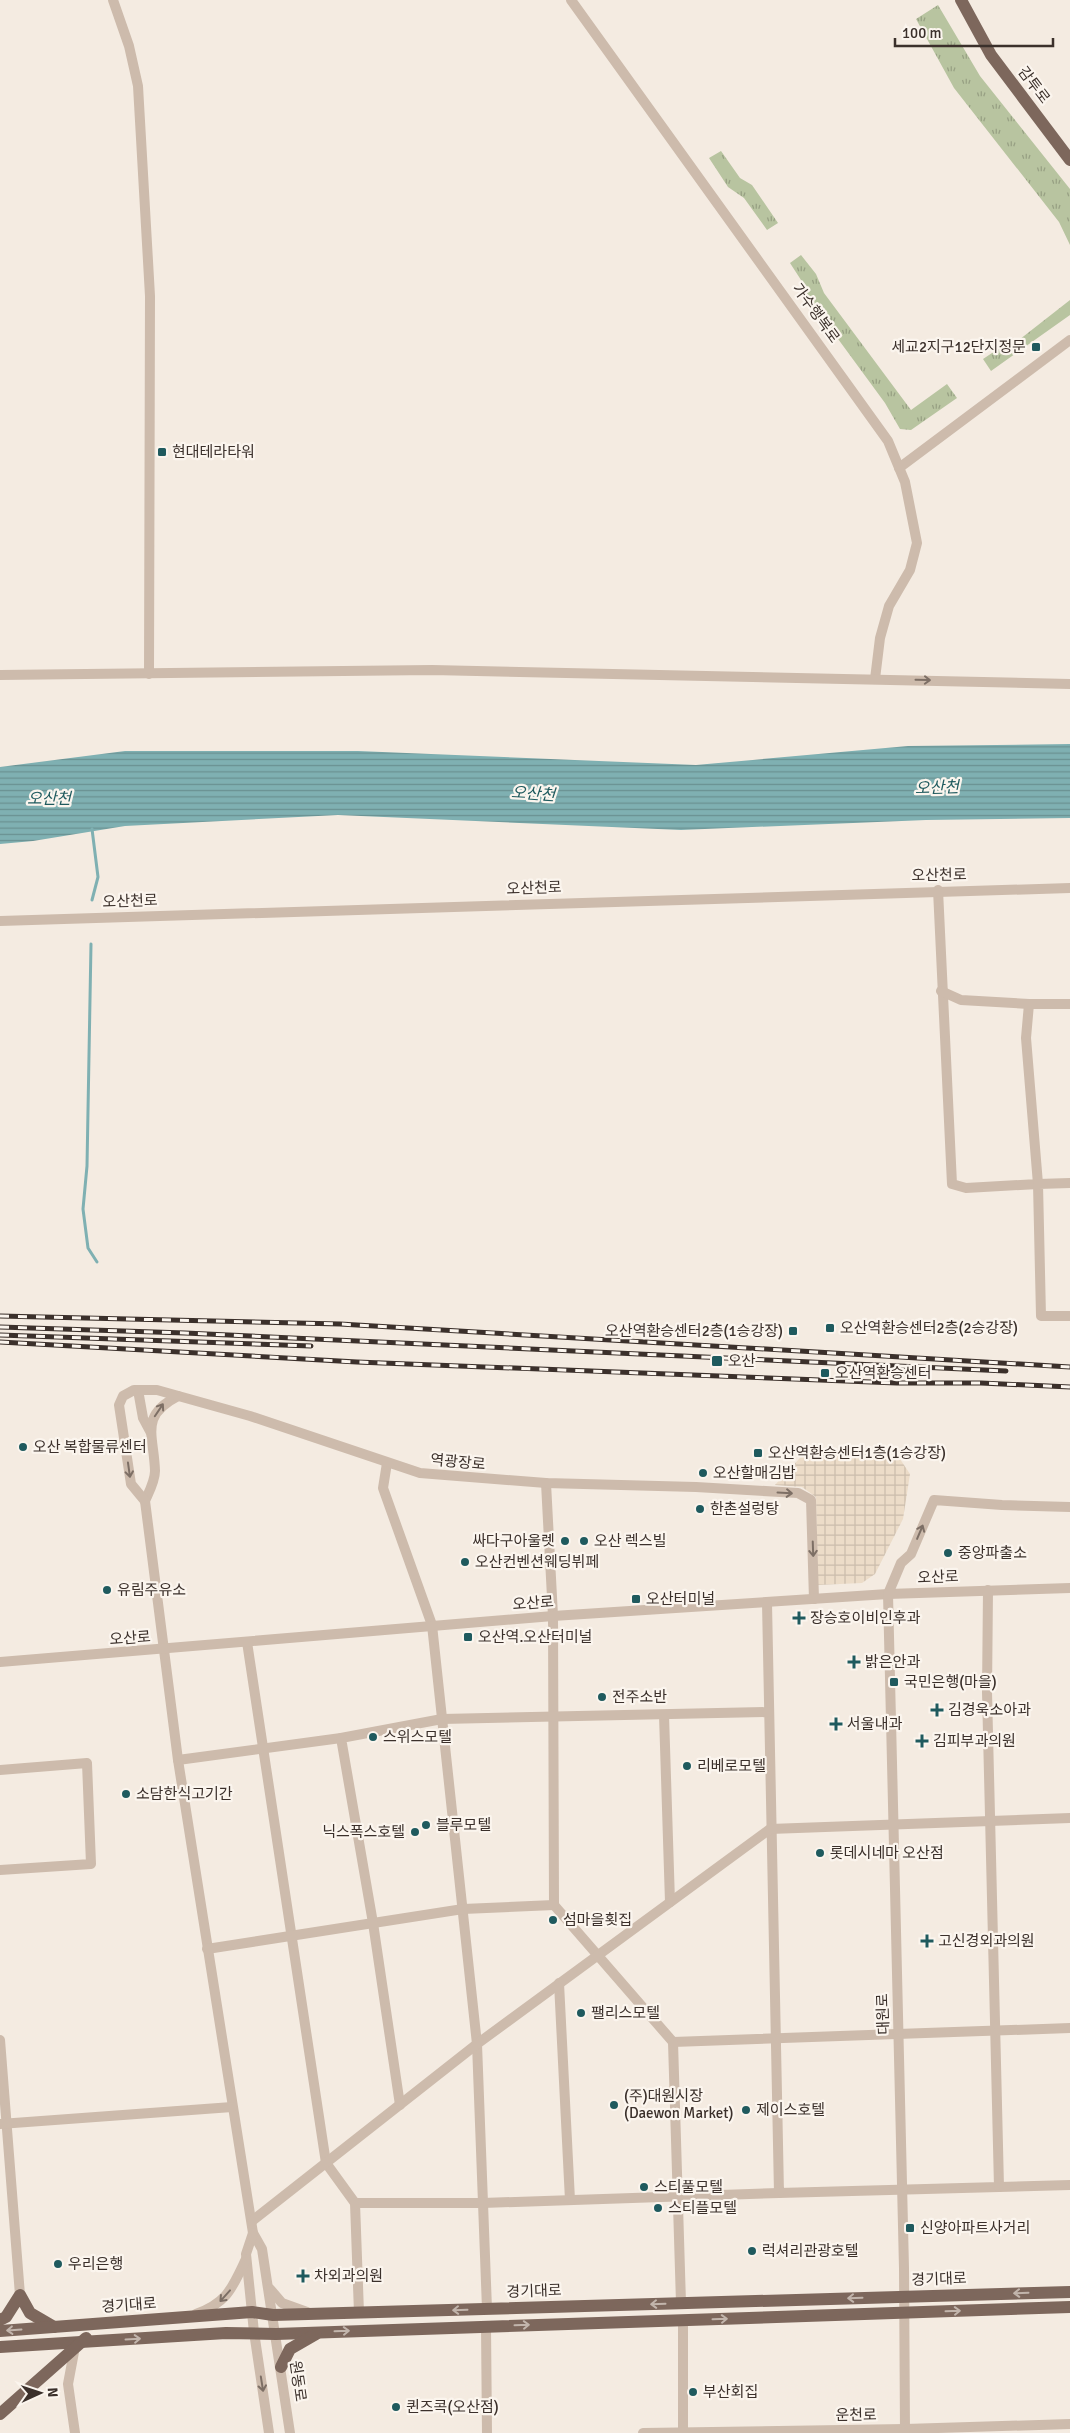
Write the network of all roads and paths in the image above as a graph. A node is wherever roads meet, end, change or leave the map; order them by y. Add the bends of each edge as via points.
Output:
1 (113, 0) edge
2 (571, 0) edge
3 (962, 0) edge
4 (1070, 160) edge
5 (1070, 340) edge
6 (899, 468) junction
7 (149, 674) junction
8 (0, 675) edge
9 (874, 679) junction
10 (1070, 684) edge
11 (1070, 888) edge
12 (938, 890) junction
13 (0, 921) edge
14 (941, 991) junction
15 (1029, 1004) junction
16 (1070, 1004) edge
17 (1070, 1183) edge
18 (1038, 1184) junction
19 (1070, 1316) edge
20 (138, 1390) junction
21 (178, 1396) junction
22 (151, 1433) junction
23 (387, 1463) junction
24 (546, 1483) junction
25 (145, 1501) junction
26 (1070, 1507) edge
27 (1070, 1588) edge
28 (988, 1590) junction
29 (888, 1594) junction
30 (814, 1599) junction
31 (767, 1603) junction
32 (553, 1616) junction
33 (432, 1625) junction
34 (247, 1642) junction
35 (163, 1650) junction
36 (0, 1662) edge
37 (768, 1712) junction
38 (664, 1715) junction
39 (554, 1718) junction
40 (442, 1719) junction
41 (341, 1738) junction
42 (262, 1749) junction
43 (178, 1760) junction
44 (0, 1770) edge
45 (1070, 1818) edge
46 (990, 1820) junction
47 (892, 1824) junction
48 (770, 1829) junction
49 (0, 1870) edge
50 (670, 1902) junction
51 (554, 1905) junction
52 (463, 1909) junction
53 (373, 1923) junction
54 (292, 1936) junction
55 (207, 1949) junction
56 (597, 1955) junction
57 (559, 1983) junction
58 (1070, 2028) edge
59 (995, 2030) junction
60 (899, 2033) junction
61 (775, 2038) junction
62 (0, 2040) edge
63 (673, 2042) junction
64 (477, 2044) junction
65 (400, 2104) junction
66 (232, 2107) junction
67 (4, 2124) edge
68 (326, 2163) junction
69 (1070, 2185) edge
70 (999, 2187) junction
71 (902, 2189) junction
72 (779, 2193) junction
73 (678, 2196) junction
74 (570, 2200) junction
75 (356, 2203) junction
76 (483, 2204) junction
77 (252, 2221) junction
78 (253, 2233) junction
79 (246, 2258) junction
80 (269, 2287) junction
81 (1070, 2292) edge
82 (20, 2295) junction
83 (904, 2297) junction
84 (681, 2303) junction
85 (1070, 2307) edge
86 (487, 2309) junction
87 (252, 2312) junction
88 (904, 2312) junction
89 (359, 2313) junction
90 (313, 2314) junction
91 (273, 2315) junction
92 (188, 2317) junction
93 (0, 2320) edge
94 (683, 2320) junction
95 (97, 2324) junction
96 (486, 2326) junction
97 (54, 2327) junction
98 (0, 2331) edge
99 (254, 2332) junction
100 (320, 2332) junction
101 (224, 2333) junction
102 (276, 2334) junction
103 (84, 2342) junction
104 (0, 2347) edge
105 (74, 2352) junction
106 (257, 2354) junction
107 (281, 2367) junction
108 (0, 2414) edge
109 (1070, 2424) edge
110 (905, 2431) edge
111 (683, 2432) edge
112 (75, 2433) edge
113 (269, 2433) edge
114 (290, 2433) edge
115 (487, 2433) edge
116 (643, 2433) edge

1 - 7 street via 129,46 138,86 150,296
2 - 6 street, 가수행복로 via 876,421
3 - 4 main road, 감투로 via 991,55
5 - 6 street
6 - 9 street, 가수행복로 via 905,482 916,543 910,570 889,606
7 - 8 street
7 - 9 street via 432,670
9 -> 10 street
11 - 12 street, 오산천로
12 - 13 street, 오산천로
12 - 14 street
14 - 15 street via 961,1000
14 - 18 street via 952,1184 966,1188
15 - 16 street
15 - 18 street via 1026,1038
17 - 18 street
18 - 19 street via 1041,1316
20 - 21 street, 역광장로 via 157,1390
20 - 22 street via 143,1418
20 -> 25 street via 123,1396 119,1404 131,1484
22 -> 21 street via 154,1414 162,1404
21 - 23 street, 역광장로 via 250,1416
22 - 25 street via 155,1473
23 - 24 street, 역광장로 via 420,1473
23 - 33 street via 383,1488
24 -> 30 street, 역광장로 via 798,1493 811,1500
24 - 32 street
25 - 35 street
29 -> 26 street via 901,1563 911,1554 934,1500
27 - 28 street, 오산로
28 - 29 street, 오산로
28 - 46 street
29 - 30 street, 오산로
29 - 47 street, 대원로
30 - 31 street, 오산로
31 - 32 street, 오산로
31 - 37 street
32 - 33 street, 오산로
32 - 39 street
33 - 34 street, 오산로
33 - 40 street
34 - 35 street, 오산로
34 - 42 street
35 - 36 street, 오산로
35 - 43 street
37 - 38 street
37 - 48 street
38 - 39 street
38 - 50 street
39 - 40 street
39 - 51 street
40 - 41 street
40 - 52 street
41 - 42 street
41 - 53 street
42 - 43 street
42 - 54 street
43 - 55 street
44 - 49 street via 87,1763 91,1864
45 - 46 street
46 - 47 street
46 - 59 street
47 - 48 street
47 - 60 street, 대원로
48 - 50 street
48 - 61 street
50 - 56 street
51 - 52 street
51 - 56 street
52 - 53 street
52 - 64 street
53 - 54 street
53 - 65 street
54 - 55 street
54 - 68 street
55 - 66 street
56 - 57 street
56 - 63 street
57 - 64 street
57 - 74 street
58 - 59 street
59 - 60 street
59 - 70 street
60 - 61 street
60 - 71 street, 대원로
61 - 63 street
61 - 72 street
62 - 67 street
63 - 73 street
64 - 65 street
64 - 76 street
65 - 68 street
66 - 67 street
66 - 77 street
67 - 82 street
68 - 75 street
68 - 77 street
69 - 70 street
70 - 71 street
71 - 72 street
71 - 83 street, 대원로
72 - 73 street
73 - 74 street
73 - 84 street
74 - 76 street
75 - 76 street
75 - 89 street
76 - 86 street
77 - 78 street
78 - 79 street
78 - 80 street, 원동로 via 262,2249
79 - 87 street
79 -> 92 street via 223,2300
80 - 90 street via 282,2303
80 - 91 street, 원동로
81 -> 83 main road, 경기대로
82 - 93 main road via 6,2317
82 - 97 main road via 30,2313
83 -> 84 main road, 경기대로
83 - 88 street, 대원로
84 -> 86 main road, 경기대로
88 -> 85 main road
86 -> 89 main road, 경기대로
87 - 91 main road, 경기대로
87 - 92 main road, 경기대로
87 - 99 street
94 -> 88 main road
88 - 110 street, 대원로
89 - 90 main road, 경기대로
90 - 91 main road, 경기대로
91 - 102 street, 원동로
92 - 95 main road, 경기대로
96 -> 94 main road
94 - 111 street
95 - 97 main road, 경기대로
95 - 103 main road
100 -> 96 main road
96 - 115 street
97 -> 98 main road, 경기대로
99 - 101 main road
99 - 102 main road
99 - 106 street
100 - 102 main road
100 - 107 main road via 290,2349
103 -> 101 main road
101 - 106 street via 247,2340
102 - 107 street, 원동로
103 - 104 main road
103 - 105 main road
105 - 108 main road
105 - 112 street via 68,2384
106 -> 113 street
107 - 114 street, 원동로
109 - 110 street, 운천로
110 - 111 street, 운천로
111 - 116 street, 운천로

